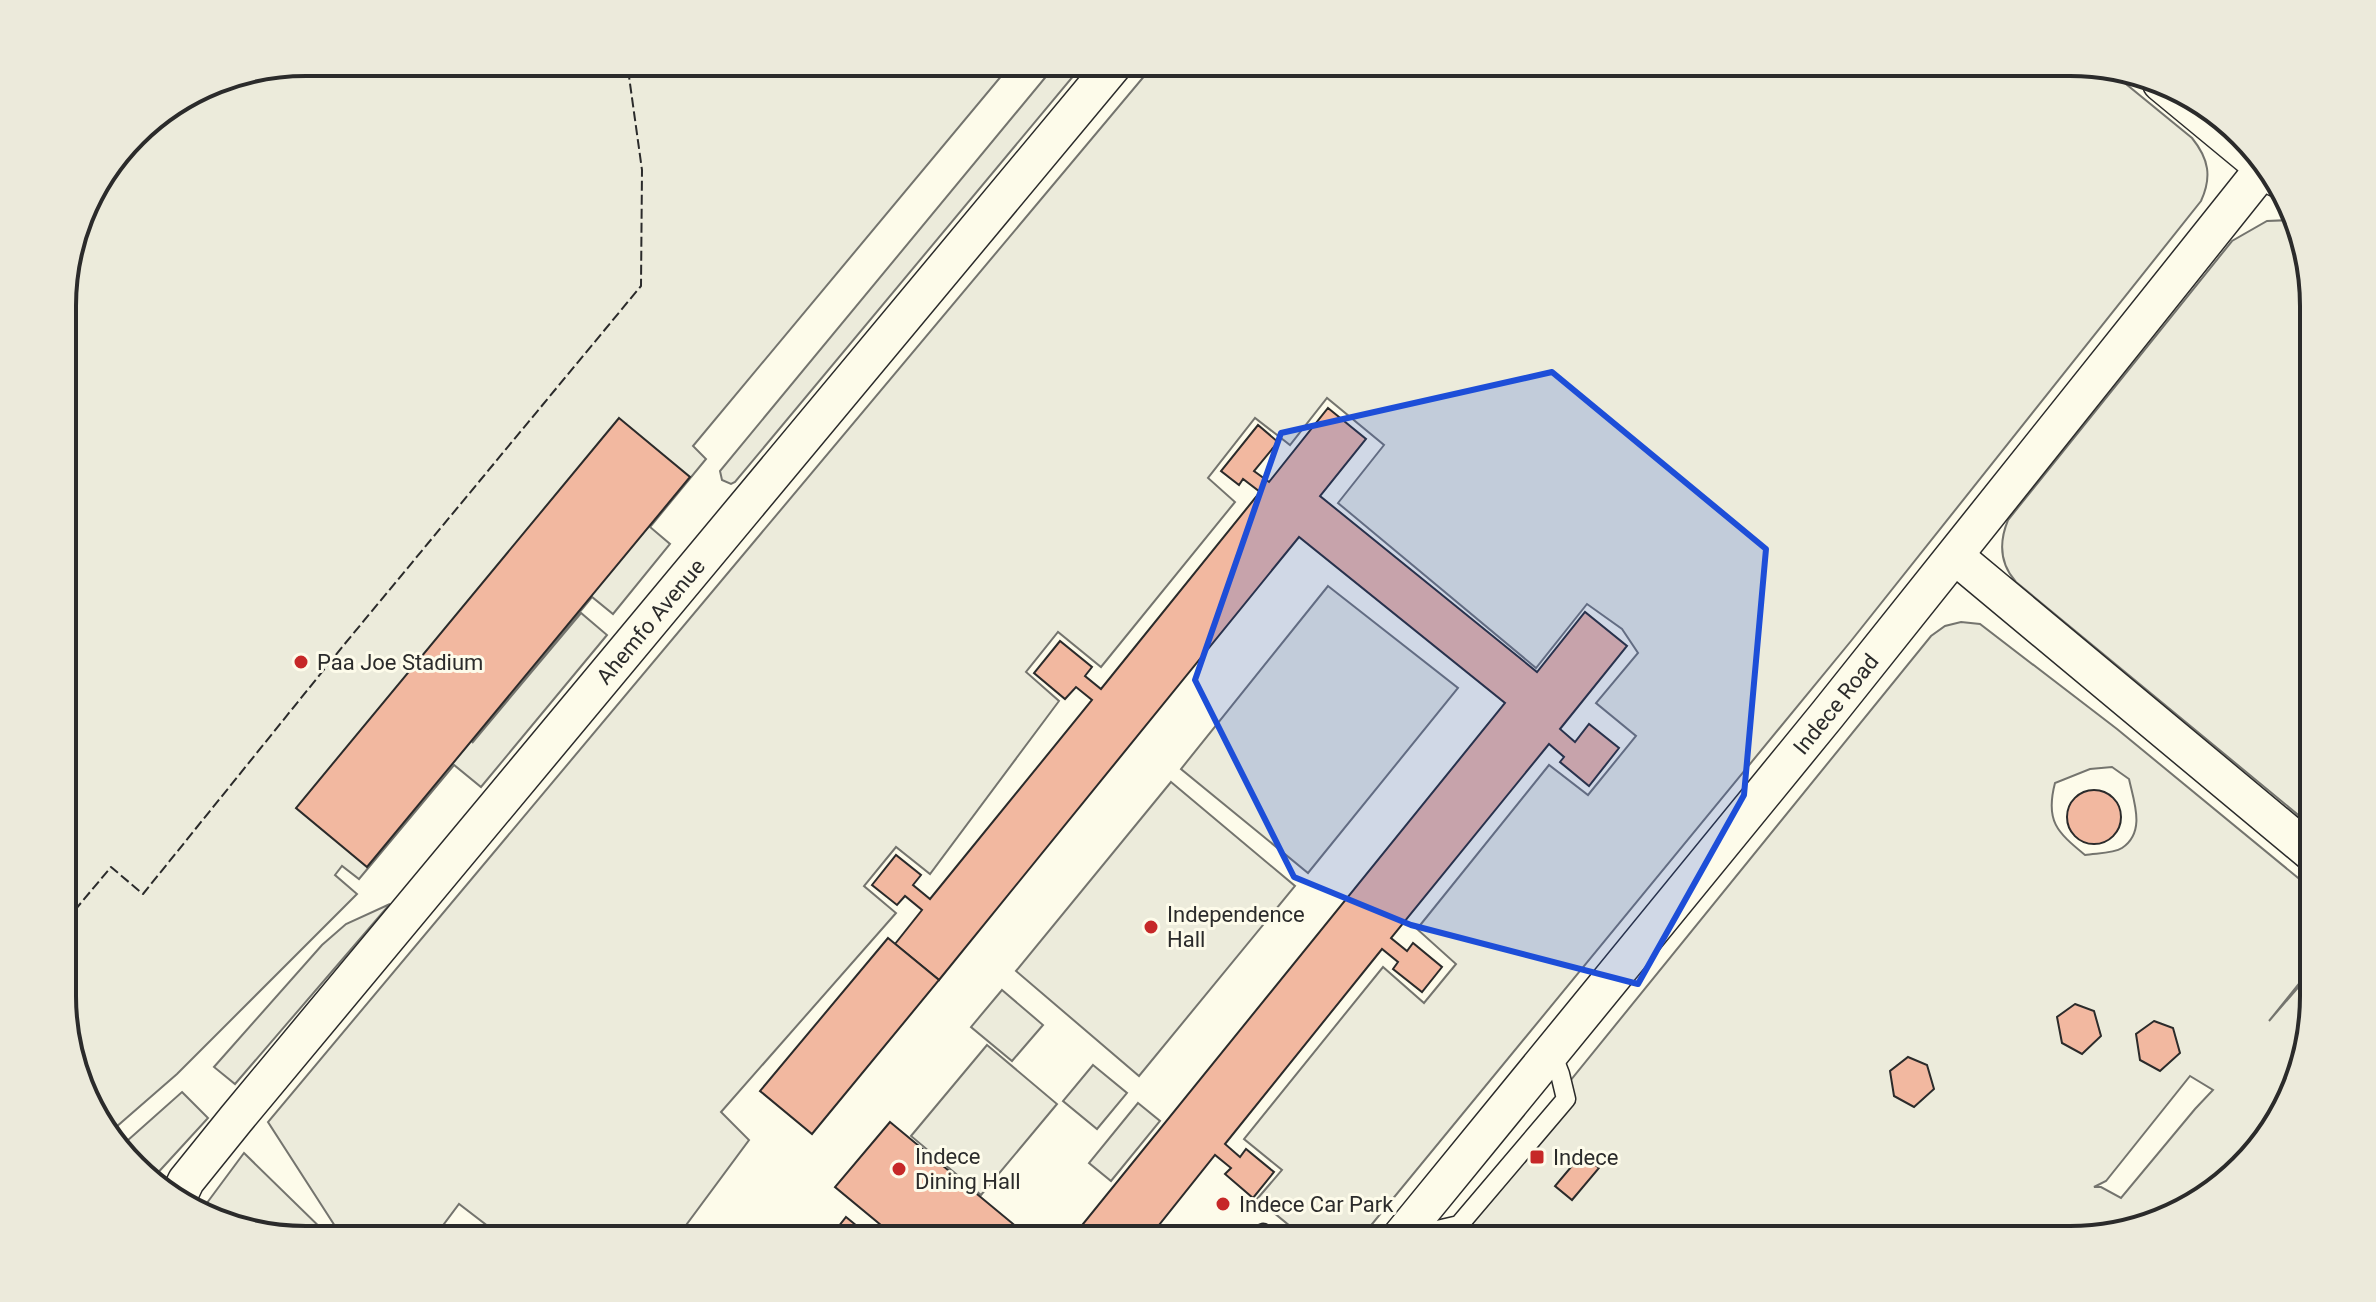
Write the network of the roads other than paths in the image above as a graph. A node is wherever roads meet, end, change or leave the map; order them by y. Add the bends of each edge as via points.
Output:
1 (1104, 76) edge
2 (2262, 179) edge
3 (1955, 556) junction
4 (2300, 843) edge
5 (180, 1188) edge
6 (1409, 1226) edge

1 - 5 street, Ahemfo Avenue
2 - 3 street, Indece Road
3 - 4 street
3 - 6 street, Indece Road

